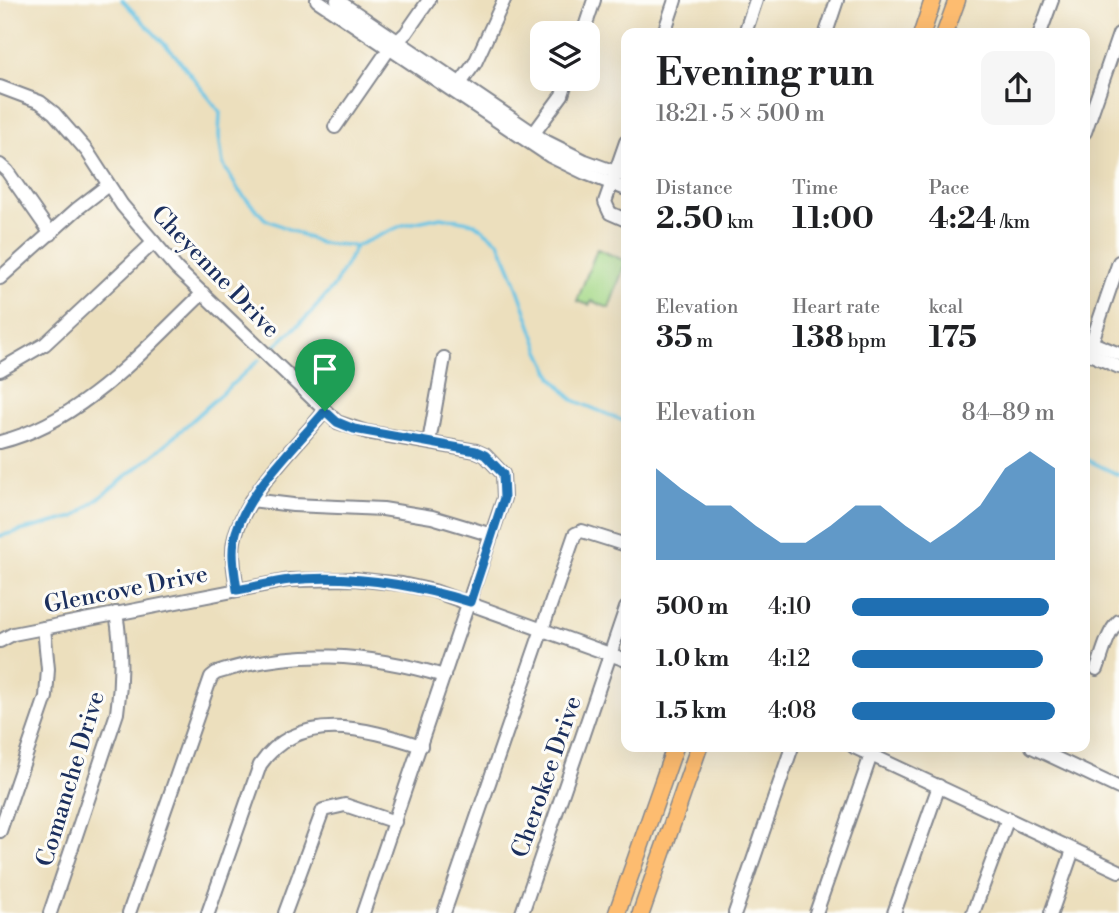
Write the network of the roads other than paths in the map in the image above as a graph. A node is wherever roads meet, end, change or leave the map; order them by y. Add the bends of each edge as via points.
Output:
1 (317, 0) edge
2 (429, 0) edge
3 (504, 0) edge
4 (594, 0) edge
5 (675, 0) edge
6 (756, 0) edge
7 (837, 0) edge
8 (933, 0) edge
9 (957, 0) edge
10 (1052, 0) edge
11 (337, 3) edge
12 (587, 21) edge
13 (666, 28) edge
14 (747, 28) edge
15 (828, 28) edge
16 (924, 28) edge
17 (947, 28) edge
18 (1042, 28) edge
19 (1119, 34) edge
20 (393, 45) junction
21 (0, 87) edge
22 (457, 88) junction
23 (563, 91) edge
24 (1090, 118) edge
25 (335, 127) dead end
26 (534, 133) junction
27 (0, 165) edge
28 (618, 177) edge
29 (108, 186) junction
30 (621, 218) edge
31 (51, 234) junction
32 (153, 242) junction
33 (1119, 262) edge
34 (0, 278) edge
35 (203, 293) junction
36 (1090, 339) edge
37 (1090, 348) edge
38 (1090, 349) edge
39 (1119, 354) edge
40 (444, 358) dead end
41 (1119, 367) edge
42 (0, 369) edge
43 (325, 411) junction
44 (0, 442) edge
45 (429, 442) junction
46 (251, 500) junction
47 (492, 535) junction
48 (621, 543) edge
49 (237, 590) junction
50 (470, 602) junction
51 (117, 613) junction
52 (1119, 621) edge
53 (621, 623) edge
54 (44, 628) junction
55 (542, 628) junction
56 (0, 641) edge
57 (611, 654) junction
58 (621, 658) edge
59 (1097, 669) dead end
60 (444, 676) junction
61 (421, 746) junction
62 (673, 752) edge
63 (697, 752) edge
64 (790, 752) edge
65 (865, 752) edge
66 (1043, 752) edge
67 (871, 755) junction
68 (939, 786) junction
69 (1119, 788) edge
70 (1007, 818) junction
71 (395, 822) junction
72 (0, 831) edge
73 (1073, 850) junction
74 (1119, 871) edge
75 (50, 913) edge
76 (129, 913) edge
77 (208, 913) edge
78 (285, 913) edge
79 (363, 913) edge
80 (444, 913) edge
81 (522, 913) edge
82 (617, 913) edge
83 (641, 913) edge
84 (735, 913) edge
85 (816, 913) edge
86 (894, 913) edge
87 (973, 913) edge
88 (1051, 913) edge

1 - 11 street
2 - 20 street
3 - 22 street
4 - 12 street
5 - 13 street
6 - 14 street
7 - 15 street
8 - 16 main road
9 - 17 main road
10 - 18 street
11 - 20 street
19 - 24 street
20 - 22 street
20 - 25 street
21 - 29 street, Cheyenne Drive via 40,102 54,113 87,151
22 - 26 street
22 - 28 street via 550,156
23 - 26 street
26 - 28 street
27 - 31 street
28 - 30 street via 605,202 610,213
29 - 31 street
29 - 32 street, Cheyenne Drive
31 - 34 street
32 - 35 street, Cheyenne Drive
32 - 42 street via 45,344
33 - 36 street
35 - 43 street, Cheyenne Drive
35 - 44 street via 99,388 38,428
37 - 39 street
38 - 41 street
40 - 45 street
43 - 45 street, Cheyenne Drive via 354,429
43 - 46 street
45 - 47 street, Cheyenne Drive via 476,451 503,474 504,498
46 - 47 street via 383,509 432,517
46 - 49 street via 234,540
47 - 50 street, Cheyenne Drive
48 - 55 street via 582,531 575,534
49 - 50 street, Glencove Drive via 289,580 354,579 402,584
49 - 51 street, Glencove Drive
50 - 55 street, Glencove Drive
50 - 60 street, Cheyenne Drive
51 - 54 street, Glencove Drive
51 - 75 street, Comanche Drive via 122,680 117,713
52 - 59 street
53 - 57 street, Cherokee Drive
54 - 56 street, Glencove Drive
54 - 72 street via 46,697
55 - 57 street, Glencove Drive
55 - 80 street
57 - 58 street, Glencove Drive
57 - 81 street, Cherokee Drive
60 - 61 street, Cheyenne Drive
60 - 76 street via 333,655 292,657 216,673 206,690
61 - 71 street, Cheyenne Drive
61 - 77 street via 338,728 313,729 284,739 260,765
62 - 82 main road
63 - 83 main road
64 - 84 street
65 - 67 street
66 - 69 street
67 - 68 street
67 - 85 street
68 - 70 street
68 - 86 street
70 - 73 street
70 - 87 street
71 - 78 street via 345,805 323,810
71 - 79 street, Cheyenne Drive
73 - 74 street
73 - 88 street

